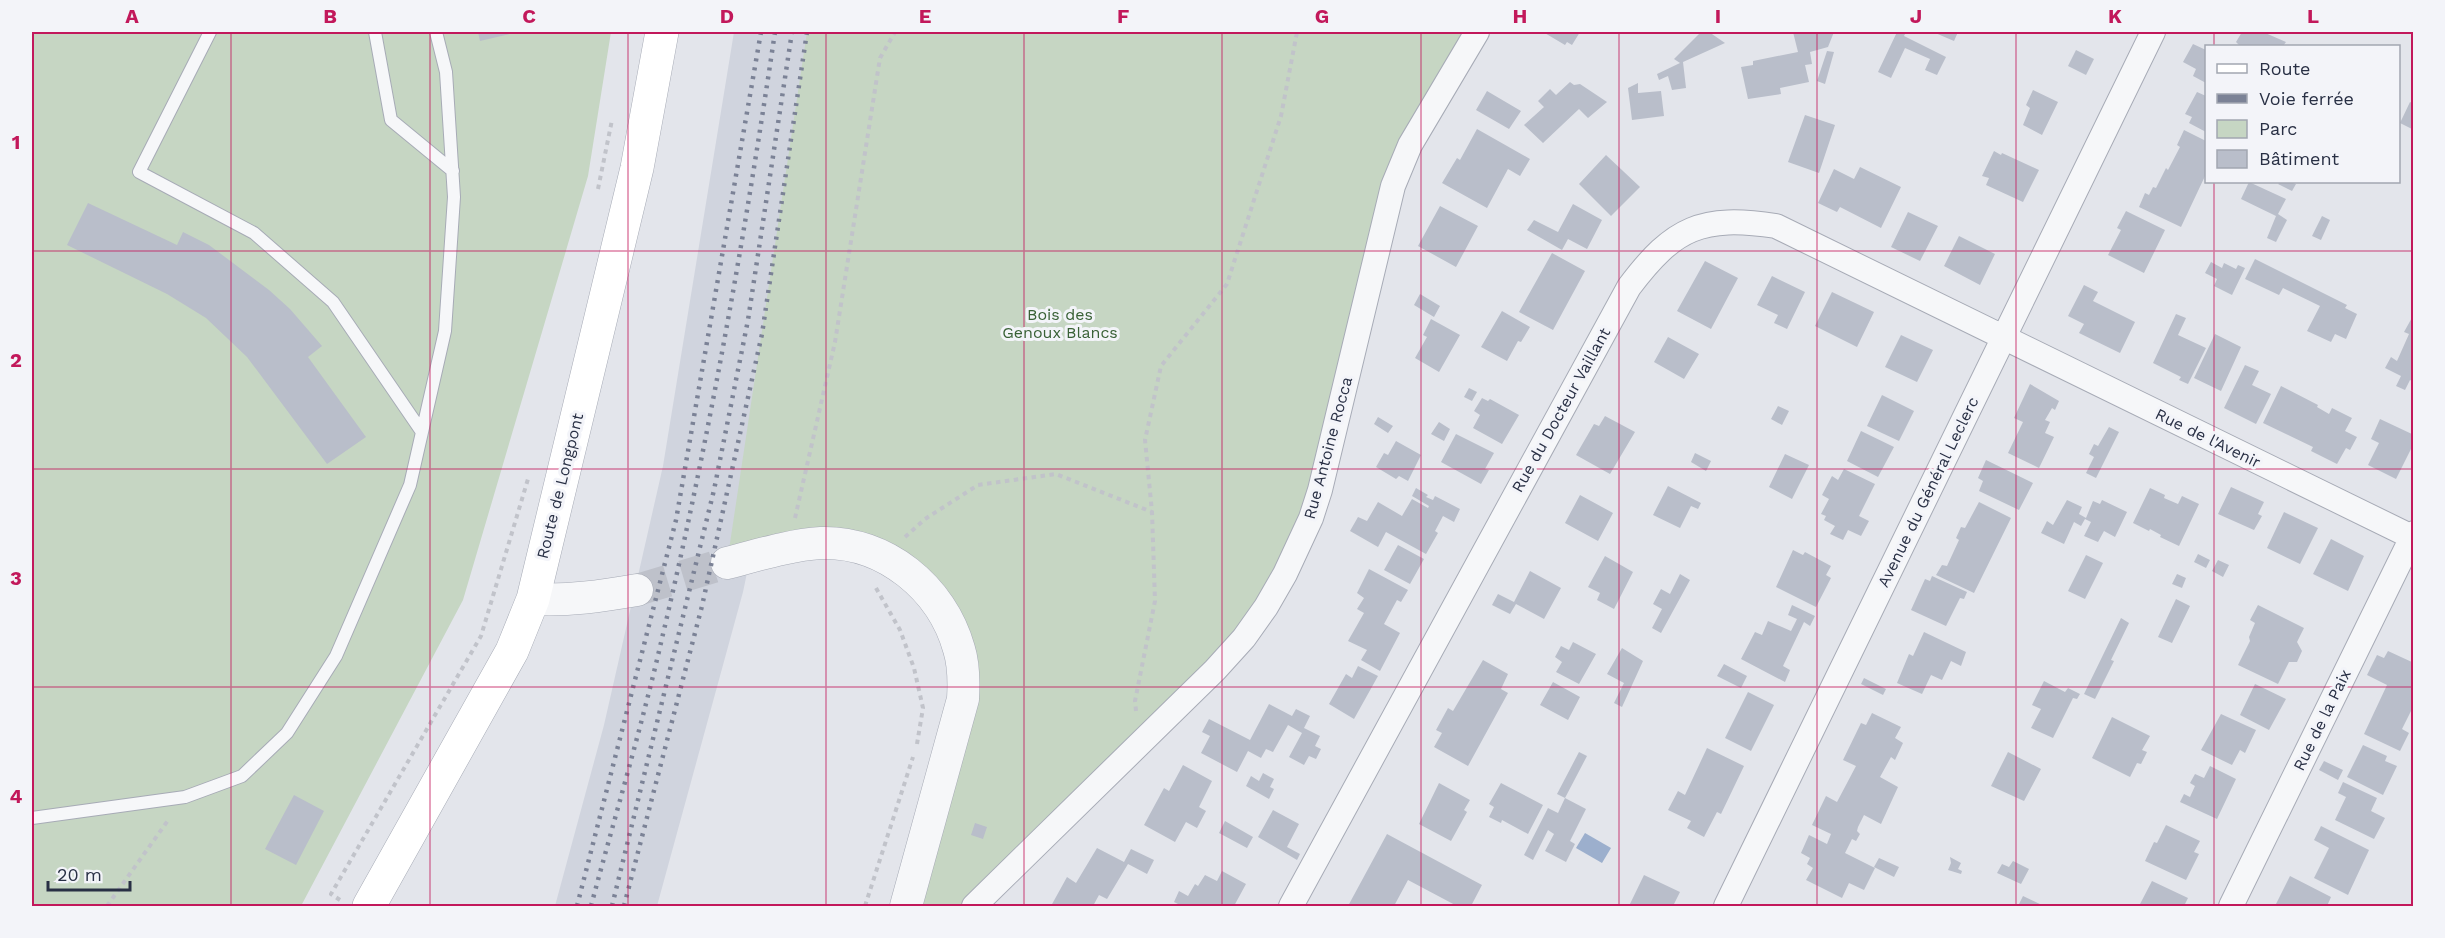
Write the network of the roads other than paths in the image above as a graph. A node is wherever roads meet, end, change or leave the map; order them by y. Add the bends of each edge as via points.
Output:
1 (210, 32) edge
2 (375, 32) edge
3 (436, 32) edge
4 (662, 32) edge
5 (1477, 32) edge
6 (2153, 32) edge
7 (453, 171) junction
8 (2003, 339) junction
9 (422, 432) junction
10 (2413, 536) edge
11 (727, 563) tunnel mouth
12 (637, 590) tunnel mouth
13 (533, 599) junction
14 (32, 818) edge
15 (355, 903) edge
16 (906, 906) edge
17 (974, 906) edge
18 (1291, 906) edge
19 (1726, 906) edge
20 (2231, 906) edge

1 - 9 lane via 139,172 254,233 333,302
2 - 7 lane via 391,120
3 - 7 lane via 446,72
4 - 13 main road, Route de Longpont via 637,168
5 - 17 street, Rue Antoine Rocca via 1410,145 1393,186 1320,490 1301,543 1266,607 1244,638 1194,691
6 - 8 street, Avenue du Général Leclerc
7 - 9 lane via 445,331
8 - 10 street, Rue de l'Avenir
8 - 18 street, Rue du Docteur Vaillant via 1776,226 1723,222 1700,226 1667,244 1648,262 1619,304
8 - 19 street, Avenue du Général Leclerc
9 - 14 lane via 410,485 336,656 287,733 242,776 184,797
10 - 20 street, Rue de la Paix
11 - 16 street via 799,545 847,544 882,555 908,571 939,606 959,648 964,673 963,699
12 - 13 street via 594,597
13 - 15 main road, Route de Longpont via 512,651

